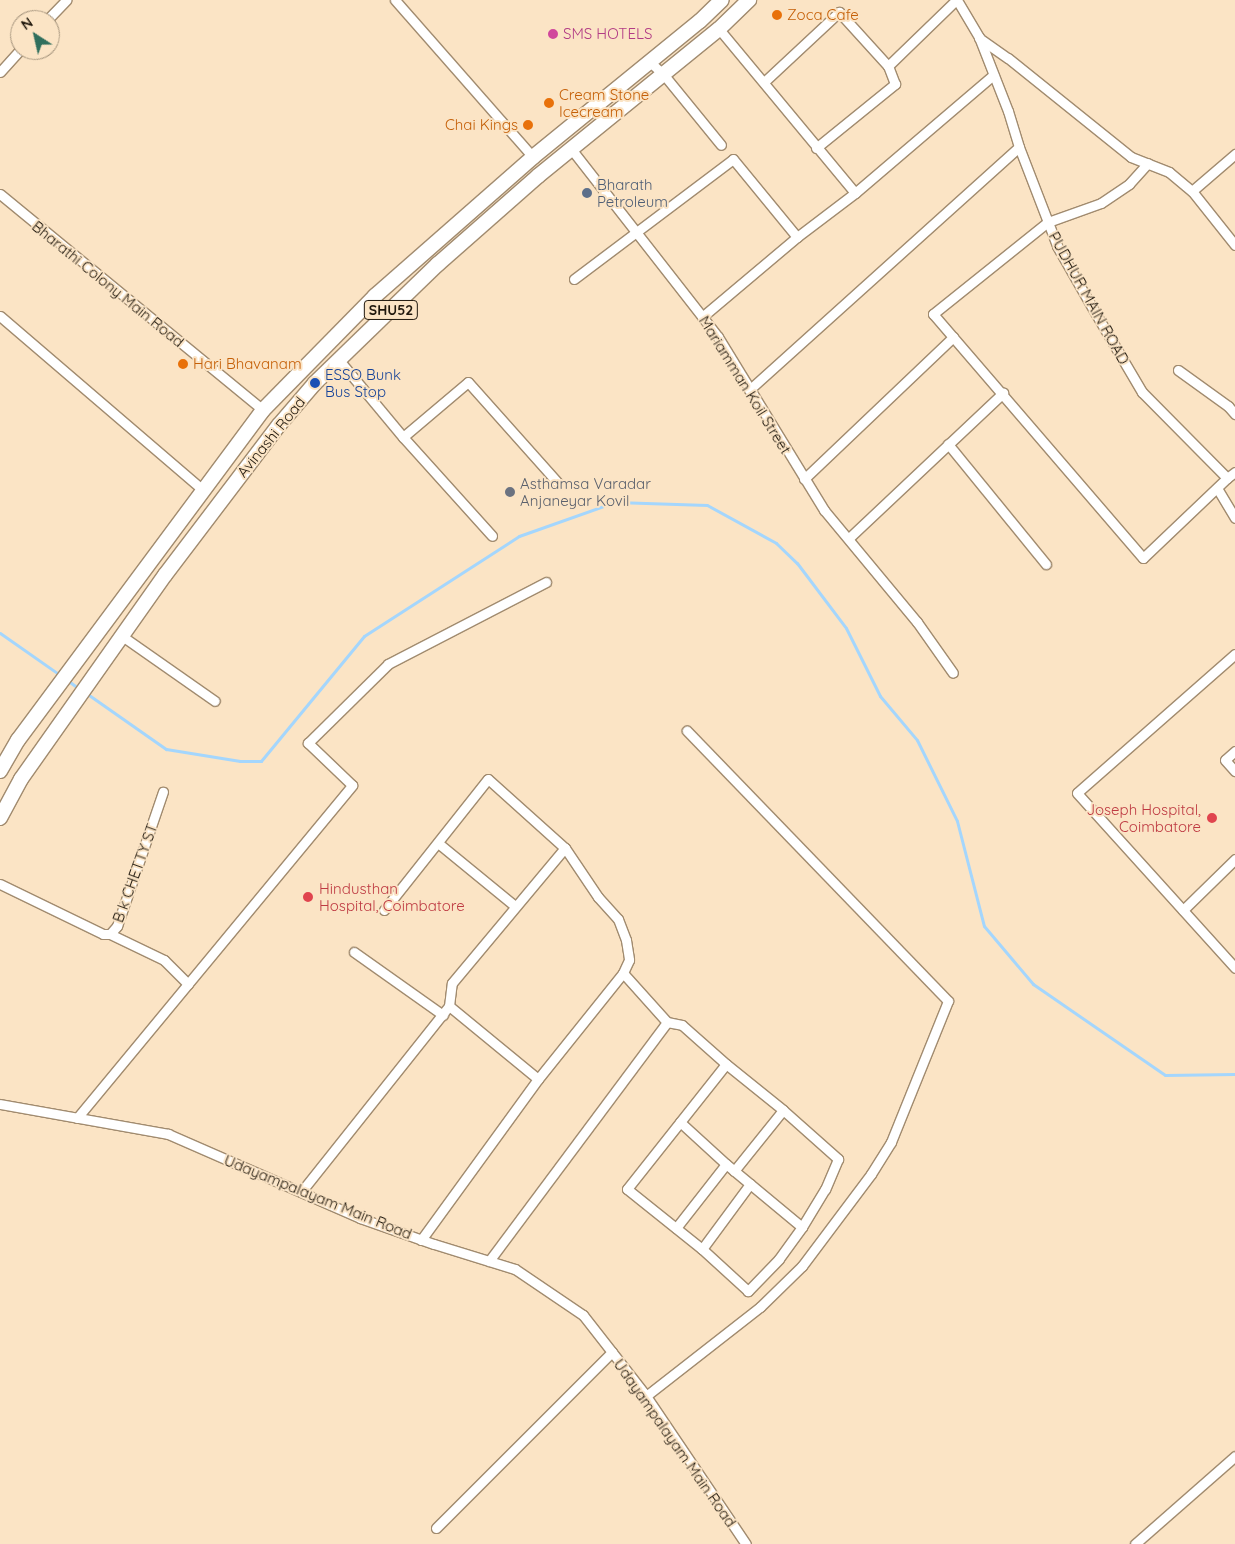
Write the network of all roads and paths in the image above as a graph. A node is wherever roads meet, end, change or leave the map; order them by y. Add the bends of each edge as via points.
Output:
1 (66, 0) edge
2 (395, 0) edge
3 (722, 0) edge
4 (749, 0) edge
5 (957, 0) edge
6 (56, 10) edge
7 (719, 29) junction
8 (684, 34) junction
9 (979, 38) junction
10 (697, 47) junction
11 (11, 60) edge
12 (650, 62) junction
13 (888, 66) junction
14 (0, 72) edge
15 (664, 75) junction
16 (993, 76) junction
17 (764, 82) junction
18 (722, 145) dead end
19 (1019, 147) junction
20 (816, 148) junction
21 (572, 150) junction
22 (1235, 154) edge
23 (533, 157) junction
24 (1148, 163) junction
25 (1192, 191) junction
26 (855, 193) junction
27 (0, 194) edge
28 (1048, 222) junction
29 (636, 233) junction
30 (797, 237) junction
31 (1235, 245) edge
32 (574, 279) dead end
33 (0, 316) edge
34 (702, 317) junction
35 (952, 336) junction
36 (339, 360) junction
37 (1178, 370) dead end
38 (749, 390) junction
39 (1003, 393) junction
40 (1235, 399) edge
41 (1228, 406) junction
42 (263, 410) junction
43 (1235, 414) edge
44 (403, 436) junction
45 (948, 444) junction
46 (1235, 472) edge
47 (804, 479) junction
48 (557, 482) dead end
49 (1222, 483) junction
50 (204, 491) junction
51 (1235, 518) edge
52 (492, 536) dead end
53 (849, 538) junction
54 (1046, 564) dead end
55 (546, 582) dead end
56 (122, 636) junction
57 (1235, 654) edge
58 (953, 672) dead end
59 (215, 701) dead end
60 (687, 731) dead end
61 (1235, 751) edge
62 (0, 771) edge
63 (1235, 771) edge
64 (163, 792) dead end
65 (0, 818) edge
66 (438, 843) junction
67 (565, 848) junction
68 (1235, 859) edge
69 (0, 884) edge
70 (515, 906) junction
71 (384, 910) dead end
72 (1183, 910) junction
73 (110, 934) junction
74 (354, 952) dead end
75 (1235, 968) edge
76 (623, 973) junction
77 (188, 984) junction
78 (450, 1006) junction
79 (442, 1015) junction
80 (667, 1022) junction
81 (726, 1064) junction
82 (538, 1079) junction
83 (0, 1104) edge
84 (783, 1110) junction
85 (77, 1118) junction
86 (680, 1122) junction
87 (726, 1164) junction
88 (734, 1171) junction
89 (750, 1184) junction
90 (301, 1192) junction
91 (802, 1227) junction
92 (676, 1228) junction
93 (421, 1240) junction
94 (702, 1248) junction
95 (489, 1261) junction
96 (612, 1352) junction
97 (646, 1396) junction
98 (1235, 1456) edge
99 (436, 1528) dead end
100 (1138, 1543) edge
101 (746, 1544) edge

1 - 6 street
2 - 23 street
3 - 8 main road, Avinashi Road / SHU52
4 - 7 main road, Avinashi Road / SHU52
5 - 9 street, PUDHUR MAIN ROAD
5 - 13 street
7 - 10 main road, Avinashi Road / SHU52
7 - 17 street
8 - 10 main road
8 - 12 main road, Avinashi Road / SHU52
9 - 16 street, PUDHUR MAIN ROAD
9 - 24 street via 1131,157
10 - 15 main road, Avinashi Road / SHU52
11 - 14 street
12 - 15 street
12 - 23 main road, Avinashi Road / SHU52
13 - 17 street via 839,12
13 - 20 street via 895,84
15 - 18 street
15 - 21 main road, Avinashi Road / SHU52
16 - 19 street, PUDHUR MAIN ROAD
16 - 26 street
17 - 20 street
19 - 28 street, PUDHUR MAIN ROAD
19 - 38 street
20 - 26 street
21 - 29 street, Mariamman Koil Street
21 - 36 main road, Avinashi Road / SHU52 via 438,264
22 - 25 street
23 - 42 main road, Avinashi Road / SHU52 via 375,296
24 - 25 street via 1169,172
24 - 28 street via 1129,184 1101,202
25 - 31 street
26 - 30 street
27 - 42 street, Bharathi Colony Main Road
28 - 35 street via 933,314
28 - 49 street, PUDHUR MAIN ROAD via 1057,246 1142,392
29 - 30 street via 733,159
29 - 32 street
29 - 34 street, Mariamman Koil Street
30 - 34 street
33 - 50 street
34 - 38 street, Mariamman Koil Street via 718,337
35 - 39 street
35 - 47 street
36 - 44 street
36 - 56 main road, Avinashi Road / SHU52 via 279,425 164,575
37 - 41 street
38 - 47 street, Mariamman Koil Street
39 - 45 street
39 - 49 street via 1143,558
40 - 41 street
41 - 43 street
42 - 50 main road, Avinashi Road / SHU52
44 - 48 street via 468,382
44 - 52 street
45 - 53 street
45 - 54 street
46 - 49 street
47 - 53 street, Mariamman Koil Street via 824,510
49 - 51 street, PUDHUR MAIN ROAD
50 - 62 main road, Avinashi Road / SHU52 via 18,740
53 - 58 street, Mariamman Koil Street
55 - 77 street via 388,664 308,743 352,785
56 - 59 street
56 - 65 main road, Avinashi Road / SHU52 via 20,779
57 - 72 street via 1077,793
60 - 97 street via 948,1001 891,1142 802,1266 760,1307
61 - 63 street via 1225,760
64 - 73 street, B k CHETTY ST via 117,926
66 - 67 street via 488,779
66 - 70 street
66 - 71 street
67 - 70 street
67 - 76 street via 618,919 629,960
68 - 72 street
69 - 73 street, B k CHETTY ST via 103,934
70 - 78 street via 452,983
72 - 75 street
73 - 77 street via 164,960
74 - 79 street
76 - 80 street
76 - 82 street
77 - 85 street
78 - 79 street
78 - 82 street
79 - 90 street
80 - 81 street via 682,1025
80 - 95 street
81 - 84 street
81 - 86 street
82 - 93 street
83 - 85 street, Udayampalayam Main Road
84 - 88 street
84 - 91 street via 838,1159 825,1189
85 - 90 street, Udayampalayam Main Road via 168,1134
86 - 87 street
86 - 92 street via 627,1189
87 - 88 street
87 - 92 street
88 - 89 street
89 - 91 street
89 - 94 street
90 - 93 street, Udayampalayam Main Road
91 - 94 street via 748,1291
92 - 94 street
93 - 95 street, Udayampalayam Main Road
95 - 96 street, Udayampalayam Main Road via 515,1269 583,1315
96 - 97 street, Udayampalayam Main Road
96 - 99 street
97 - 101 street, Udayampalayam Main Road
98 - 100 street

